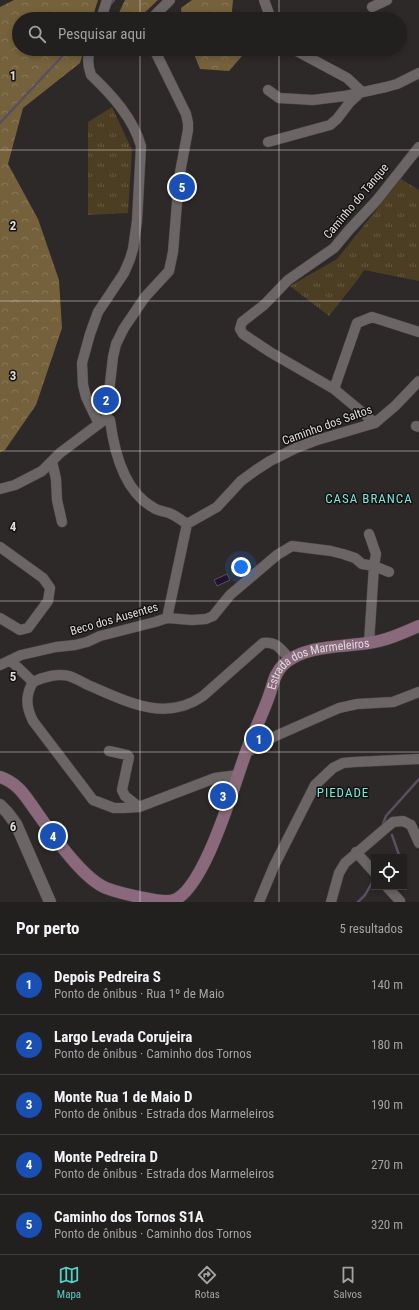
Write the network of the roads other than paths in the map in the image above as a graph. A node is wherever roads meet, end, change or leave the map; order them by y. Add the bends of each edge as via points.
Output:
1 (170, 0) edge
2 (264, 0) edge
3 (387, 0) edge
4 (106, 2) edge
5 (372, 7) dead end
6 (103, 12) edge
7 (158, 12) edge
8 (268, 12) edge
9 (89, 56) edge
10 (157, 56) edge
11 (306, 56) edge
12 (419, 73) edge
13 (268, 90) dead end
14 (362, 92) junction
15 (268, 142) dead end
16 (419, 147) edge
17 (419, 332) edge
18 (419, 381) edge
19 (334, 389) junction
20 (102, 421) junction
21 (376, 423) junction
22 (52, 461) junction
23 (0, 489) edge
24 (62, 522) dead end
25 (187, 524) junction
26 (369, 534) dead end
27 (0, 547) edge
28 (374, 566) junction
29 (389, 572) dead end
30 (0, 618) edge
31 (166, 618) junction
32 (419, 626) edge
33 (369, 643) junction
34 (290, 659) junction
35 (10, 660) junction
36 (0, 665) edge
37 (33, 682) junction
38 (419, 692) edge
39 (109, 751) dead end
40 (246, 753) junction
41 (419, 759) edge
42 (238, 776) junction
43 (0, 777) edge
44 (0, 805) edge
45 (139, 807) junction
46 (419, 843) edge
47 (356, 852) junction
48 (371, 869) edge
49 (390, 890) edge
50 (151, 901) edge
51 (400, 901) edge
52 (50, 902) edge
53 (259, 902) edge
54 (331, 902) edge

1 - 7 street
2 - 8 street
3 - 5 street
4 - 6 street
9 - 20 street via 91,75 123,111 141,146 133,250 124,273 98,312 82,363 86,397
10 - 20 street via 188,122 179,178 173,252 169,271 145,297 116,344
11 - 14 street via 347,78
12 - 14 street via 397,84
13 - 14 street via 279,98 312,100
14 - 15 street via 330,124
16 - 19 street, Caminho do Tanque via 334,248 288,280 264,305 242,322 240,327 241,332 270,352
17 - 19 street via 372,317 357,323
18 - 21 street, Caminho dos Saltos
19 - 21 street
20 - 22 street
20 - 25 street via 110,420 120,466 134,491 155,509 169,513
21 - 25 street, Caminho dos Saltos via 314,441 270,461 241,481 217,507
22 - 23 street via 42,471 15,485
22 - 24 street
25 - 31 street, Beco dos Ausentes
26 - 28 street via 376,554
27 - 30 street via 43,578 50,588 48,601 28,628 20,630
28 - 29 street
28 - 31 street via 362,564 355,558 331,551 292,546 277,555 230,595 213,616 192,620
28 - 33 street
31 - 35 street, Beco dos Ausentes via 81,643 21,655
32 - 33 main road, Estrada dos Marmeleiros
33 - 34 main road, Estrada dos Marmeleiros via 314,650
34 - 37 street via 274,643 263,643 194,703 166,709 138,705 68,676 51,676
34 - 40 main road, Estrada dos Marmeleiros via 275,677
35 - 36 street, Beco dos Ausentes
35 - 37 street
37 - 45 street via 26,702 33,721 93,800 114,808
38 - 40 street via 393,702 339,708 271,738
39 - 45 street via 129,757 122,790 125,796
40 - 42 main road, Estrada dos Marmeleiros
41 - 53 street via 343,763 332,768 314,785
42 - 45 street via 215,778
42 - 50 main road, Estrada dos Marmeleiros via 216,837 195,879 180,897 170,901
43 - 50 main road, Estrada dos Marmeleiros via 23,792 53,836 87,876 104,887
44 - 52 street via 16,824
46 - 47 street via 411,825 403,821 393,822
47 - 48 street
47 - 54 street via 340,873
49 - 51 street

